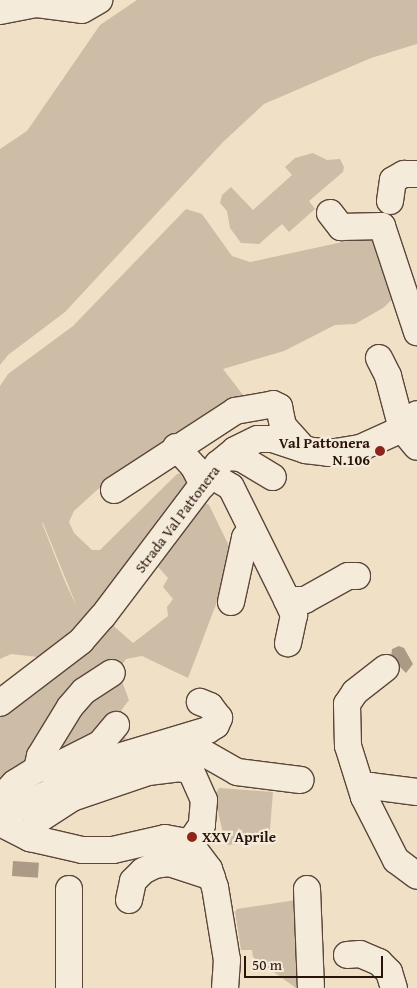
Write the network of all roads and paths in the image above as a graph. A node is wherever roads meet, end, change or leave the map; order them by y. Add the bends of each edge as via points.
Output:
1 (99, 0) edge
2 (0, 11) edge
3 (417, 174) edge
4 (390, 201) dead end
5 (330, 213) dead end
6 (417, 332) edge
7 (379, 358) dead end
8 (412, 430) edge
9 (176, 447) junction
10 (305, 450) junction
11 (213, 472) junction
12 (272, 477) dead end
13 (114, 490) dead end
14 (251, 529) junction
15 (357, 576) dead end
16 (287, 600) junction
17 (230, 602) dead end
18 (288, 643) dead end
19 (386, 668) dead end
20 (112, 673) dead end
21 (200, 702) dead end
22 (0, 703) edge
23 (116, 725) dead end
24 (100, 768) junction
25 (37, 769) junction
26 (300, 780) dead end
27 (417, 792) edge
28 (364, 796) junction
29 (0, 799) edge
30 (0, 818) edge
31 (0, 823) edge
32 (30, 838) junction
33 (188, 846) junction
34 (417, 876) edge
35 (212, 877) junction
36 (69, 889) dead end
37 (307, 889) dead end
38 (129, 900) dead end
39 (347, 955) dead end
40 (69, 988) edge
41 (225, 988) edge
42 (311, 988) edge
43 (394, 988) edge

1 - 2 street via 82,10 37,4
3 - 4 street via 404,174 393,180
5 - 6 street via 341,227 382,226
7 - 8 street
8 - 10 street, Strada Val Pattonera via 360,448 329,453
9 - 10 street via 224,415 273,404 282,412 283,426 288,434
9 - 11 street via 194,467
9 - 13 street
10 - 11 street, Strada Val Pattonera via 272,439 258,440
11 - 12 street via 241,458
11 - 14 street via 231,487
11 - 22 street, Strada Val Pattonera via 104,616 80,641
14 - 16 street
14 - 17 street via 245,538
15 - 16 street via 348,576 305,600
16 - 18 street via 294,615
19 - 28 street via 355,692 347,704 348,746
20 - 25 street via 84,691 70,707 40,756
21 - 24 street via 216,712 219,718 216,725 118,757
23 - 25 street via 95,747 54,767
24 - 26 street via 186,747 201,751 237,772
24 - 30 street
25 - 29 street via 15,782
27 - 28 street via 371,786
28 - 34 street via 396,860
31 - 32 street
32 - 33 street via 99,852 165,838
32 - 33 street via 38,820 72,798 148,772 185,769 194,776 204,800 202,825
33 - 35 street via 200,856
35 - 38 street via 169,863 155,865 134,881
35 - 41 street via 227,960
36 - 40 street
37 - 42 street
39 - 43 street via 360,954 379,962 390,972

